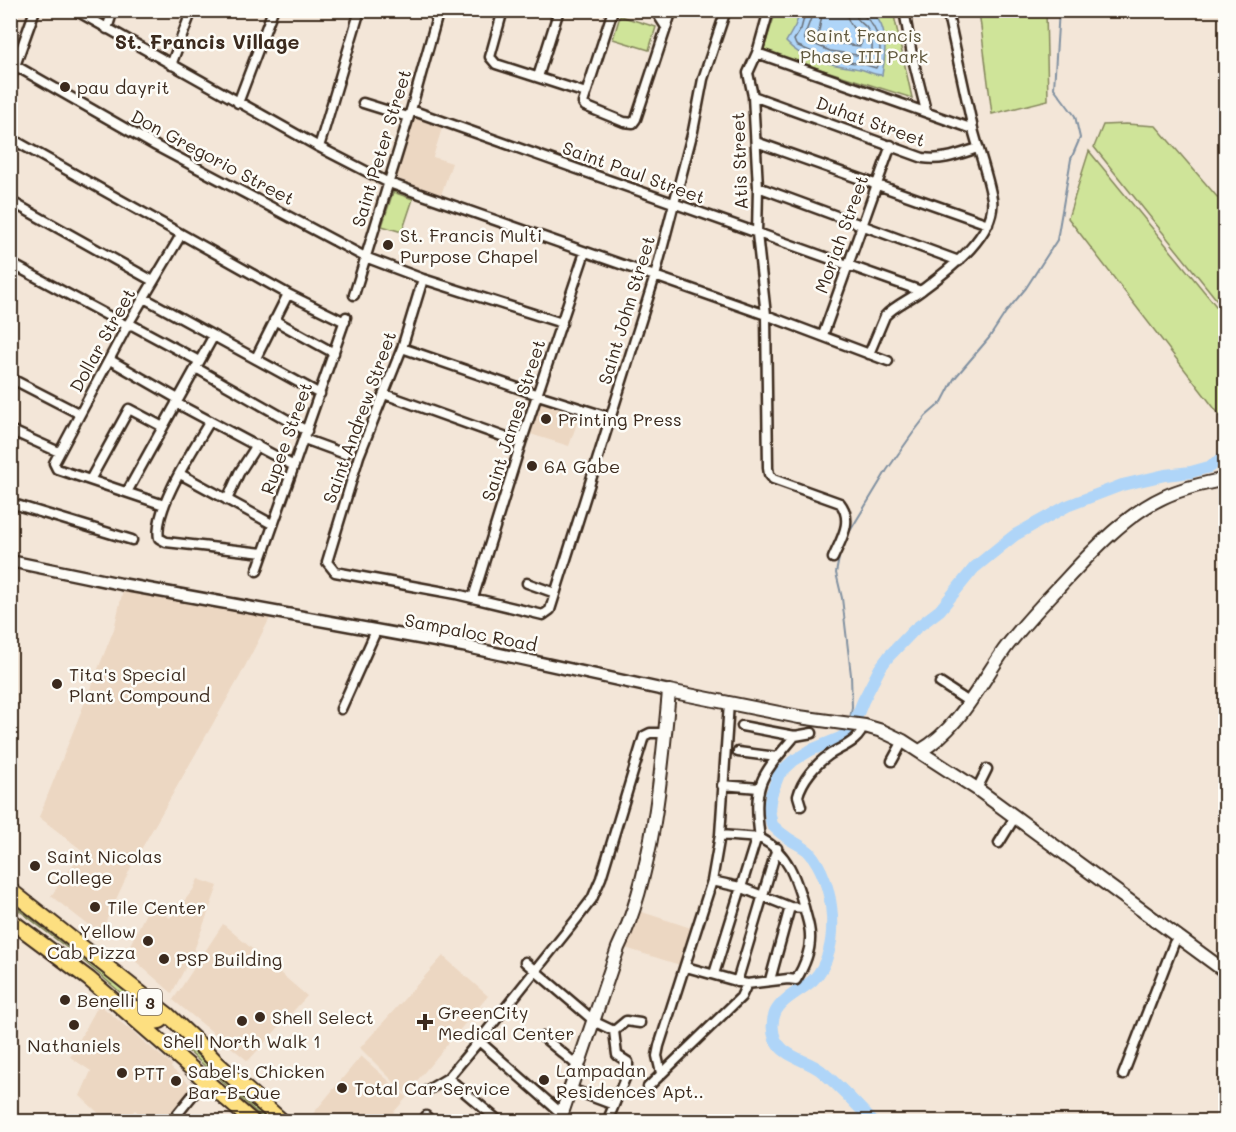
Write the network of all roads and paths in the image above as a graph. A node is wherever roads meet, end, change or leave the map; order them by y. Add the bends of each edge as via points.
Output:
1 (35, 10) edge
2 (75, 10) edge
3 (113, 10) edge
4 (192, 10) edge
5 (273, 10) edge
6 (360, 10) edge
7 (439, 10) edge
8 (503, 10) edge
9 (559, 10) edge
10 (614, 10) edge
11 (655, 10) edge
12 (672, 10) edge
13 (726, 10) edge
14 (769, 10) edge
15 (904, 10) edge
16 (947, 10) edge
17 (666, 27) junction
18 (107, 28) junction
19 (757, 52) junction
20 (171, 65) junction
21 (16, 66) junction
22 (538, 77) junction
23 (10, 80) edge
24 (586, 93) junction
25 (753, 96) junction
26 (238, 103) junction
27 (363, 103) dead end
28 (926, 111) junction
29 (410, 114) junction
30 (973, 129) junction
31 (10, 138) edge
32 (756, 142) junction
33 (891, 145) junction
34 (319, 147) junction
35 (978, 148) junction
36 (388, 183) junction
37 (875, 185) junction
38 (758, 187) junction
39 (10, 201) edge
40 (674, 203) junction
41 (862, 224) junction
42 (988, 224) junction
43 (757, 234) junction
44 (181, 235) junction
45 (585, 252) junction
46 (365, 257) junction
47 (959, 261) junction
48 (10, 263) edge
49 (847, 264) junction
50 (655, 276) junction
51 (423, 279) junction
52 (153, 281) junction
53 (921, 291) junction
54 (288, 294) junction
55 (354, 295) dead end
56 (144, 298) junction
57 (766, 315) junction
58 (274, 320) junction
59 (562, 323) junction
60 (127, 326) junction
61 (823, 335) junction
62 (213, 337) junction
63 (402, 348) junction
64 (334, 353) junction
65 (869, 354) junction
66 (256, 357) junction
67 (110, 360) junction
68 (888, 361) dead end
69 (197, 365) junction
70 (10, 378) edge
71 (320, 394) junction
72 (384, 394) junction
73 (538, 395) junction
74 (177, 401) junction
75 (80, 414) junction
76 (611, 418) junction
77 (210, 421) junction
78 (163, 427) junction
79 (10, 430) edge
80 (305, 435) junction
81 (521, 443) junction
82 (257, 446) junction
83 (59, 452) junction
84 (345, 454) dead end
85 (294, 466) junction
86 (180, 474) junction
87 (1226, 479) edge
88 (90, 480) junction
89 (127, 492) junction
90 (227, 500) junction
91 (10, 503) edge
92 (164, 505) junction
93 (272, 524) junction
94 (132, 540) dead end
95 (263, 553) junction
96 (833, 558) dead end
97 (10, 561) edge
98 (257, 571) dead end
99 (527, 584) dead end
100 (555, 593) junction
101 (473, 598) junction
102 (376, 631) junction
103 (940, 683) dead end
104 (669, 691) junction
105 (969, 702) junction
106 (729, 704) junction
107 (341, 709) dead end
108 (862, 725) junction
109 (742, 726) dead end
110 (666, 733) junction
111 (812, 733) dead end
112 (795, 736) junction
113 (903, 741) junction
114 (920, 751) junction
115 (738, 752) dead end
116 (777, 757) junction
117 (892, 761) dead end
118 (987, 770) dead end
119 (722, 785) junction
120 (759, 788) junction
121 (977, 789) junction
122 (801, 806) dead end
123 (1015, 817) junction
124 (720, 835) junction
125 (758, 837) junction
126 (999, 843) dead end
127 (777, 848) junction
128 (712, 881) junction
129 (740, 887) junction
130 (10, 890) edge
131 (763, 898) junction
132 (790, 907) junction
133 (804, 908) junction
134 (10, 920) edge
135 (1179, 937) junction
136 (525, 962) dead end
137 (686, 967) junction
138 (536, 970) junction
139 (1226, 972) edge
140 (714, 974) junction
141 (770, 980) junction
142 (742, 983) junction
143 (120, 1006) junction
144 (168, 1015) junction
145 (593, 1021) junction
146 (640, 1023) dead end
147 (614, 1031) junction
148 (543, 1037) dead end
149 (478, 1041) junction
150 (163, 1043) junction
151 (198, 1043) junction
152 (578, 1066) junction
153 (661, 1072) junction
154 (1123, 1075) dead end
155 (448, 1078) junction
156 (205, 1080) junction
157 (648, 1087) dead end
158 (571, 1089) junction
159 (426, 1091) dead end
160 (614, 1105) junction
161 (560, 1118) edge
162 (171, 1122) edge
163 (253, 1122) edge
164 (283, 1122) edge
165 (500, 1122) edge
166 (607, 1122) edge

1 - 21 street
2 - 18 street
3 - 18 street
4 - 20 street
5 - 26 street
6 - 34 street
7 - 29 street, Saint Peter Street
8 - 22 street via 490,57 496,64
9 - 22 street
10 - 24 street
11 - 17 street
12 - 17 street
13 - 40 street, Saint John Street via 703,79
14 - 19 street, Atis Street
15 - 28 street
16 - 30 street
17 - 24 street via 633,123 585,106
18 - 20 street
19 - 25 street, Atis Street via 748,73
19 - 28 street
20 - 26 street
21 - 23 street
21 - 46 street, Don Gregorio Street
22 - 24 street
25 - 32 street, Atis Street
25 - 33 street, Duhat Street
26 - 34 street
27 - 29 street, Saint Paul Street
28 - 30 street
29 - 36 street, Saint Peter Street
29 - 40 street, Saint Paul Street
30 - 35 street
31 - 44 street
32 - 37 street
32 - 38 street, Atis Street
33 - 35 street, Duhat Street via 935,160
33 - 37 street, Moriah Street
34 - 36 street
35 - 42 street via 992,202
36 - 45 street
36 - 46 street, Saint Peter Street
37 - 41 street, Moriah Street
37 - 42 street
38 - 41 street
38 - 43 street, Atis Street
39 - 52 street
40 - 43 street, Saint Paul Street
40 - 50 street, Saint John Street
41 - 47 street
41 - 49 street, Moriah Street
42 - 47 street
43 - 49 street, Saint Paul Street
43 - 57 street, Atis Street
44 - 52 street, Dollar Street
44 - 54 street
45 - 50 street
45 - 59 street, Saint James Street
46 - 51 street, Don Gregorio Street
46 - 55 street, Saint Peter Street
47 - 53 street
48 - 60 street
49 - 53 street, Saint Paul Street
49 - 61 street, Moriah Street
50 - 57 street
50 - 76 street, Saint John Street
51 - 59 street, Don Gregorio Street
51 - 63 street, Saint Andrew Street
52 - 56 street, Dollar Street
53 - 65 street via 889,311
54 - 58 street
54 - 64 street, Rupee Street via 346,319
56 - 60 street, Dollar Street
56 - 62 street
57 - 61 street
57 - 96 street, Atis Street via 769,474 773,479 840,503 848,523
58 - 64 street
58 - 66 street
59 - 73 street, Saint James Street
60 - 67 street, Dollar Street
60 - 69 street via 132,325
61 - 65 street
62 - 66 street
62 - 69 street
63 - 72 street, Saint Andrew Street
63 - 73 street
64 - 71 street, Rupee Street
65 - 68 street
66 - 71 street
67 - 74 street
67 - 75 street, Dollar Street
69 - 74 street
69 - 80 street
70 - 75 street
71 - 80 street, Rupee Street
72 - 81 street
72 - 101 street, Saint Andrew Street via 359,456 328,566 335,572
73 - 76 street
73 - 81 street, Saint James Street
74 - 77 street
74 - 78 street
75 - 83 street, Dollar Street
76 - 100 street, Saint John Street
77 - 82 street
77 - 86 street
78 - 88 street via 129,409
78 - 89 street
79 - 83 street
80 - 84 street
80 - 85 street, Rupee Street
81 - 101 street, Saint James Street
82 - 85 street
82 - 90 street
83 - 88 street, Dollar Street via 54,463 57,469
85 - 93 street, Rupee Street
86 - 90 street
86 - 92 street
87 - 105 main road via 1164,496 1113,533 1028,621
88 - 89 street
89 - 92 street
90 - 93 street
91 - 94 street
92 - 95 street via 158,532 166,542
93 - 95 street, Rupee Street
95 - 98 street, Rupee Street
97 - 102 street, Sampaloc Road
99 - 100 street
100 - 101 street, Saint John Street via 550,609 540,615
102 - 104 street, Sampaloc Road
102 - 107 street
103 - 105 street
104 - 106 main road, Sampaloc Road
104 - 110 main road
105 - 114 main road via 939,738
106 - 108 main road, Sampaloc Road
106 - 119 street
108 - 113 main road, Sampaloc Road
108 - 122 street via 858,737 823,760 809,775 798,796
109 - 112 street
110 - 138 street via 644,736 597,890
110 - 145 main road via 644,872
111 - 112 street
112 - 116 street
113 - 114 main road, Sampaloc Road
113 - 117 street
114 - 121 main road, Sampaloc Road
115 - 116 street
116 - 120 street via 767,768
118 - 121 street
119 - 120 street
119 - 124 street
120 - 125 street
121 - 123 main road, Sampaloc Road
123 - 126 street
123 - 135 main road, Sampaloc Road
124 - 125 street
124 - 128 street
125 - 127 street
125 - 129 street
127 - 131 street
127 - 133 street via 791,870
128 - 129 street
128 - 137 street
129 - 131 street
129 - 140 street
130 - 144 highway, 3
131 - 132 street
131 - 142 street
132 - 133 street
132 - 141 street
133 - 141 street via 810,934 804,967 796,980
134 - 143 highway, 3
135 - 139 main road, Sampaloc Road
135 - 154 street
136 - 138 street
137 - 140 street
137 - 153 street via 659,1046
138 - 145 street
138 - 149 street
140 - 142 street
141 - 142 street
142 - 153 street via 741,997
143 - 144 highway via 135,1008 155,1022
143 - 150 highway, 3
144 - 151 highway, 3
145 - 147 street
145 - 152 main road
146 - 147 street via 626,1021
147 - 160 street via 617,1055 628,1062
148 - 152 street
149 - 155 street
149 - 161 street
150 - 151 highway via 177,1035 193,1046
150 - 156 highway, 3
151 - 164 highway, 3
152 - 158 main road
153 - 157 street
155 - 159 street
155 - 165 street
156 - 162 street
156 - 163 highway, 3
158 - 160 street
158 - 161 main road
160 - 166 street

